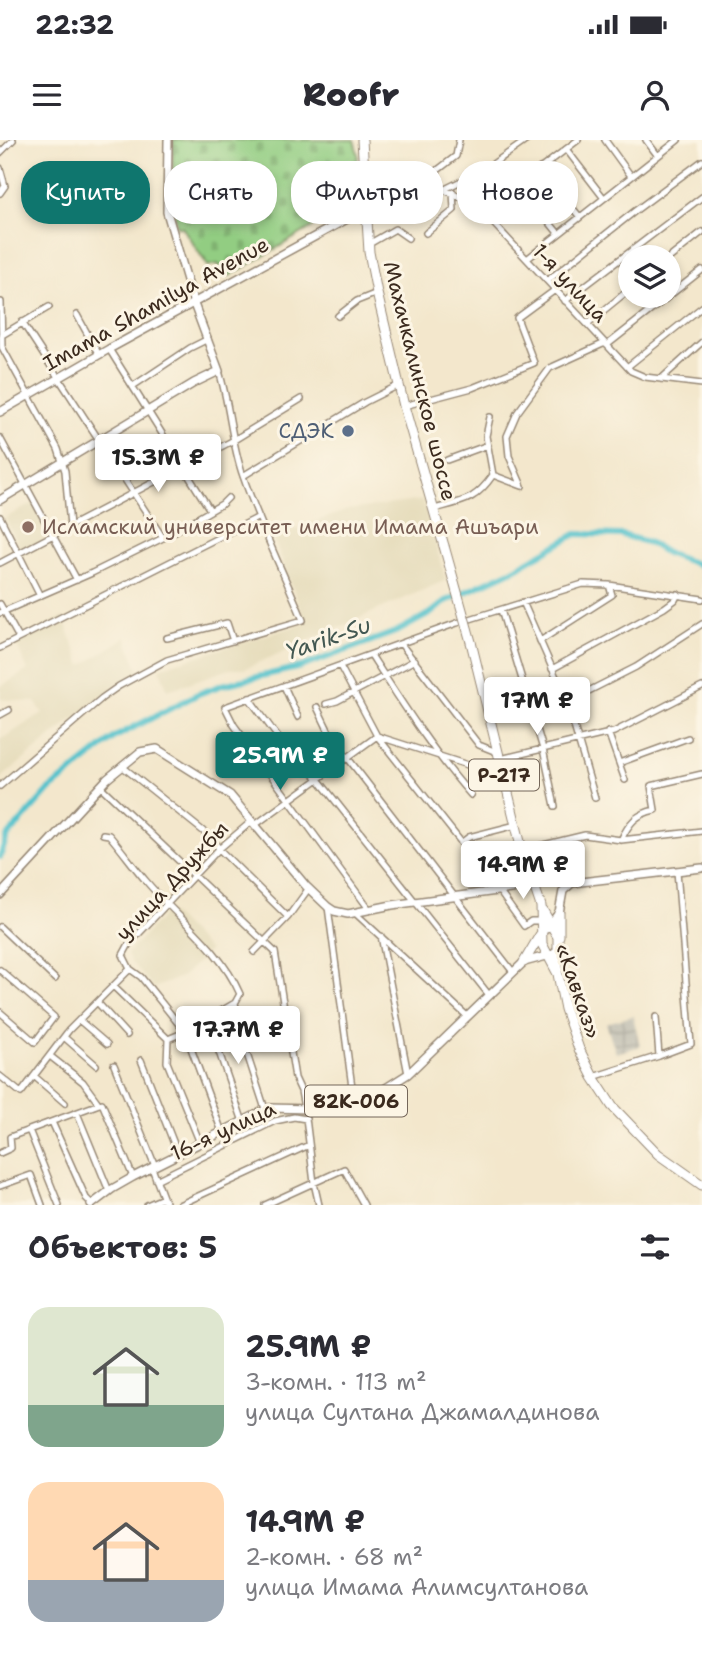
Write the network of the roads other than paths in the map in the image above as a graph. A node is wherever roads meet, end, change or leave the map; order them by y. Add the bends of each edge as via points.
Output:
1 (13, 140) edge
2 (168, 140) edge
3 (362, 140) edge
4 (527, 140) edge
5 (578, 140) edge
6 (605, 140) edge
7 (646, 140) edge
8 (678, 140) edge
9 (461, 141) edge
10 (566, 149) junction
11 (0, 153) edge
12 (658, 156) junction
13 (364, 161) edge
14 (550, 161) edge
15 (702, 162) edge
16 (443, 166) edge
17 (0, 169) edge
18 (631, 176) junction
19 (445, 189) joint
20 (453, 192) junction
21 (0, 193) edge
22 (457, 195) edge
23 (603, 197) junction
24 (702, 197) edge
25 (579, 216) joint
26 (338, 224) edge
27 (368, 224) edge
28 (494, 224) edge
29 (551, 224) edge
30 (702, 232) edge
31 (426, 233) dead end
32 (558, 233) junction
33 (408, 238) dead end
34 (369, 244) junction
35 (681, 249) edge
36 (527, 259) junction
37 (702, 270) edge
38 (547, 281) junction
39 (555, 290) junction
40 (377, 293) junction
41 (618, 299) edge
42 (565, 301) junction
43 (1, 302) edge
44 (194, 304) junction
45 (49, 307) dead end
46 (702, 307) edge
47 (77, 315) dead end
48 (338, 316) dead end
49 (22, 322) junction
50 (587, 324) junction
51 (1, 337) edge
52 (208, 339) junction
53 (702, 342) edge
54 (606, 344) junction
55 (109, 349) junction
56 (99, 355) junction
57 (627, 367) junction
58 (219, 371) junction
59 (58, 378) junction
60 (661, 379) junction
61 (701, 383) edge
62 (399, 385) junction
63 (132, 386) junction
64 (28, 396) junction
65 (301, 400) dead end
66 (404, 406) junction
67 (148, 411) junction
68 (0, 412) edge
69 (490, 417) dead end
70 (0, 438) edge
71 (234, 440) junction
72 (99, 442) junction
73 (488, 445) junction
74 (447, 460) dead end
75 (62, 464) junction
76 (183, 466) junction
77 (493, 475) junction
78 (243, 476) junction
79 (25, 485) junction
80 (133, 492) junction
81 (228, 498) dead end
82 (0, 500) edge
83 (434, 509) junction
84 (210, 510) junction
85 (0, 517) edge
86 (260, 517) junction
87 (71, 526) junction
88 (52, 536) junction
89 (163, 538) junction
90 (19, 553) junction
91 (0, 564) edge
92 (77, 580) junction
93 (609, 585) junction
94 (678, 594) junction
95 (40, 596) junction
96 (702, 599) edge
97 (523, 602) junction
98 (0, 604) edge
99 (501, 610) junction
100 (2, 612) edge
101 (702, 624) edge
102 (19, 638) junction
103 (167, 638) dead end
104 (233, 641) junction
105 (540, 641) junction
106 (401, 644) junction
107 (0, 648) edge
108 (371, 654) junction
109 (415, 660) junction
110 (341, 666) junction
111 (552, 669) junction
112 (385, 676) junction
113 (284, 686) junction
114 (702, 687) edge
115 (354, 691) junction
116 (249, 698) junction
117 (568, 702) junction
118 (326, 704) dead end
119 (317, 707) dead end
120 (9, 710) dead end
121 (0, 715) edge
122 (298, 717) dead end
123 (608, 732) junction
124 (377, 736) junction
125 (688, 738) dead end
126 (579, 742) junction
127 (543, 749) junction
128 (347, 757) junction
129 (441, 757) junction
130 (500, 759) junction
131 (619, 763) junction
132 (123, 767) junction
133 (702, 774) edge
134 (318, 779) junction
135 (625, 780) dead end
136 (0, 786) edge
137 (100, 786) junction
138 (471, 795) dead end
139 (595, 798) dead end
140 (290, 801) junction
141 (555, 806) dead end
142 (254, 823) junction
143 (516, 825) junction
144 (702, 831) edge
145 (103, 834) dead end
146 (621, 841) junction
147 (461, 843) junction
148 (219, 849) junction
149 (522, 850) junction
150 (475, 861) junction
151 (702, 868) edge
152 (677, 871) junction
153 (195, 876) junction
154 (534, 886) junction
155 (309, 888) junction
156 (497, 891) junction
157 (0, 895) edge
158 (456, 896) junction
159 (414, 902) junction
160 (168, 904) junction
161 (328, 907) junction
162 (369, 909) junction
163 (354, 912) junction
164 (559, 913) junction
165 (288, 917) junction
166 (539, 920) dead end
167 (0, 927) edge
168 (548, 929) junction
169 (380, 935) junction
170 (264, 940) junction
171 (559, 947) junction
172 (254, 952) dead end
173 (548, 955) junction
174 (524, 962) junction
175 (130, 969) junction
176 (0, 970) edge
177 (513, 972) junction
178 (558, 975) junction
179 (55, 979) dead end
180 (113, 986) junction
181 (489, 995) junction
182 (97, 1002) junction
183 (235, 1003) junction
184 (0, 1012) edge
185 (467, 1016) junction
186 (656, 1017) dead end
187 (79, 1020) junction
188 (208, 1020) junction
189 (185, 1032) junction
190 (127, 1035) dead end
191 (64, 1037) junction
192 (169, 1038) junction
193 (107, 1044) dead end
194 (50, 1056) junction
195 (659, 1056) junction
196 (141, 1060) dead end
197 (96, 1065) dead end
198 (114, 1065) dead end
199 (408, 1074) junction
200 (0, 1076) edge
201 (34, 1076) junction
202 (593, 1077) junction
203 (354, 1102) junction
204 (65, 1103) dead end
205 (100, 1104) junction
206 (269, 1108) junction
207 (307, 1109) junction
208 (77, 1113) junction
209 (306, 1119) junction
210 (52, 1122) junction
211 (243, 1122) junction
212 (29, 1130) junction
213 (222, 1132) junction
214 (200, 1143) junction
215 (309, 1145) junction
216 (0, 1153) edge
217 (178, 1154) junction
218 (153, 1167) junction
219 (134, 1177) junction
220 (156, 1180) junction
221 (314, 1183) junction
222 (702, 1185) edge
223 (0, 1186) edge
224 (109, 1191) junction
225 (163, 1198) junction
226 (41, 1205) edge
227 (59, 1205) edge
228 (91, 1205) edge
229 (147, 1205) edge
230 (166, 1205) edge
231 (179, 1205) edge
232 (265, 1205) edge
233 (319, 1205) edge
234 (363, 1205) edge

1 - 11 street
2 - 44 main road via 167,212
3 - 13 highway, Махачкалинское шоссе / Р-217
4 - 19 street via 487,168
5 - 10 street
6 - 18 street
7 - 12 street
8 - 12 street
9 - 16 street via 456,156
10 - 14 street
10 - 23 street
12 - 18 street
15 - 38 street
17 - 21 street via 5,186
18 - 23 street
19 - 20 street, 1-я улица
20 - 22 street, 1-я улица
20 - 31 street via 454,210
23 - 25 street
24 - 42 street
25 - 32 street
26 - 44 main road, Imama Shamilya Avenue
27 - 34 highway, Махачкалинское шоссе / Р-217
28 - 36 street, 1-я улица
29 - 32 street
30 - 35 street
32 - 36 street
33 - 34 street via 396,229
34 - 40 highway, Махачкалинское шоссе / Р-217
36 - 38 street, 1-я улица
37 - 54 street
38 - 39 street, 1-я улица
39 - 42 street, 1-я улица
39 - 66 street via 517,318 534,363 472,388
40 - 48 street via 356,301
40 - 62 highway, Махачкалинское шоссе / Р-217
41 - 50 street
42 - 50 street, 1-я улица
43 - 51 street
44 - 52 main road
44 - 55 main road, Imama Shamilya Avenue
45 - 49 street
46 - 57 street
47 - 56 street
49 - 51 street
49 - 59 street
50 - 54 street, 1-я улица
51 - 64 street
52 - 58 main road
52 - 63 street
53 - 60 street
54 - 57 street, 1-я улица
54 - 77 street via 550,368 517,413 508,436 509,456 522,486
55 - 56 main road, Imama Shamilya Avenue
55 - 63 street
56 - 59 main road, Imama Shamilya Avenue
57 - 60 street
58 - 67 main road
58 - 71 street
59 - 64 main road, Imama Shamilya Avenue
59 - 72 street
60 - 61 street
62 - 66 highway, Махачкалинское шоссе / Р-217
62 - 78 street
63 - 67 street
64 - 68 main road, Imama Shamilya Avenue
64 - 75 street
65 - 71 street
66 - 83 highway, Махачкалинское шоссе / Р-217
67 - 72 main road
67 - 76 street
69 - 73 street
70 - 79 street
71 - 76 street
71 - 78 street
72 - 75 main road
72 - 80 street
73 - 74 street
73 - 77 street
75 - 79 main road
75 - 87 street
76 - 80 street
76 - 84 street
77 - 83 street via 473,498
78 - 86 street
79 - 82 main road
79 - 88 street
80 - 87 street
80 - 89 street
81 - 84 street
83 - 130 highway, Махачкалинское шоссе / Р-217, bridge
84 - 89 street
85 - 90 street
86 - 102 street
86 - 104 street via 303,621
87 - 88 street
88 - 90 street
88 - 92 street
89 - 92 street
90 - 91 street
90 - 95 street
92 - 95 street
93 - 94 street
93 - 97 street via 583,584
93 - 105 street via 612,595
94 - 96 street
94 - 111 street via 664,608
95 - 100 street
97 - 99 street
97 - 105 street
98 - 100 street
99 - 106 street
99 - 127 street
100 - 102 street
101 - 117 street via 636,667
102 - 107 street
103 - 104 street via 228,623
104 - 136 street via 167,660 119,686
105 - 111 street
106 - 108 street
106 - 109 street
108 - 110 street
108 - 112 street
109 - 112 street
109 - 130 street via 478,745
110 - 113 street
110 - 115 street
111 - 117 street
112 - 115 street
112 - 129 street
113 - 116 street
113 - 122 street
114 - 123 street
115 - 118 street
115 - 124 street
116 - 134 street via 291,755 298,756
116 - 140 street via 225,706
117 - 126 street
119 - 128 street
120 - 121 street
123 - 126 street
123 - 131 street
124 - 128 street, улица Дружбы
124 - 129 street
124 - 147 street
125 - 131 street
126 - 127 street
126 - 139 street
127 - 130 street
127 - 141 street
128 - 134 street, улица Дружбы
128 - 158 street
129 - 130 street via 477,768
129 - 138 street
130 - 143 highway, Р-217
131 - 135 street
132 - 137 main road
132 - 142 main road via 140,752 157,749 230,794
132 - 148 street via 213,839
133 - 146 street via 651,786 655,810 639,813
134 - 140 street, улица Дружбы
134 - 159 street
137 - 153 street
137 - 157 main road
140 - 142 street, улица Дружбы
140 - 162 street
142 - 148 street, улица Дружбы
142 - 155 main road
143 - 147 street
143 - 149 highway, Р-217
144 - 146 street
145 - 160 street via 109,835
146 - 149 street via 585,835
147 - 150 street
148 - 153 street, улица Дружбы
148 - 165 street
149 - 150 street
149 - 154 highway, Р-217
150 - 156 street
151 - 152 main road
152 - 164 main road via 572,883 560,896
152 - 195 street via 691,1044
153 - 160 street, улица Дружбы
153 - 170 street
154 - 156 main road
154 - 168 highway, Р-217
155 - 161 main road
155 - 165 street
156 - 158 main road
156 - 166 street via 524,926
158 - 159 main road
158 - 177 street
159 - 162 main road
159 - 181 street
160 - 175 street, улица Дружбы via 129,944 123,955
160 - 183 street via 233,976 240,993
161 - 163 main road
161 - 203 street
162 - 163 main road
163 - 169 street
164 - 168 main road
164 - 171 highway, Р-217
165 - 170 street
167 - 179 street
168 - 171 highway, Р-217
168 - 173 highway, «Кавказ» / Р-217 via 542,944
168 - 174 highway
169 - 185 street
169 - 199 street
170 - 172 street
170 - 207 street via 275,952 295,1078
171 - 173 main road
171 - 178 highway, Р-217
173 - 174 main road, 82К-006
173 - 178 highway, «Кавказ» / Р-217
174 - 177 main road, 82К-006
175 - 180 street, улица Дружбы
175 - 189 street via 142,977
176 - 184 street via 54,1017 35,1042
177 - 181 main road, 82К-006
178 - 202 highway, «Кавказ» / Р-217 via 565,1009
180 - 182 street, улица Дружбы
180 - 192 street
181 - 185 main road, 82К-006
182 - 187 street, улица Дружбы
182 - 190 street
183 - 188 street
183 - 206 street via 264,1106
185 - 199 main road, 82К-006
186 - 195 street
187 - 191 street, улица Дружбы
187 - 193 street
188 - 189 street
188 - 211 street
189 - 192 street
189 - 213 street
191 - 194 street, улица Дружбы
191 - 197 street
192 - 214 street via 167,1062
194 - 201 street, улица Дружбы
194 - 205 street via 83,1082
195 - 202 street
196 - 217 street
198 - 218 street
199 - 203 main road, 82К-006
200 - 201 street, улица Дружбы via 21,1093
201 - 204 street
202 - 222 highway, «Кавказ» / Р-217 via 612,1106 658,1154
203 - 207 main road, 82К-006
205 - 208 street
205 - 219 street
206 - 207 main road, 82К-006
206 - 211 main road, 82К-006
207 - 209 street
208 - 210 street
208 - 224 street
209 - 215 street
209 - 220 street, 16-я улица via 275,1121
210 - 212 street
210 - 228 street
211 - 213 main road, 82К-006
212 - 216 street via 10,1137 11,1148
212 - 227 street
213 - 214 main road, 82К-006
214 - 217 main road, 82К-006
215 - 221 street
215 - 231 street
217 - 218 main road, 82К-006
218 - 219 main road, 82К-006
218 - 220 street
219 - 224 main road, 82К-006
220 - 225 street
221 - 232 street
221 - 233 street
221 - 234 street via 344,1169
223 - 226 street via 31,1175
224 - 228 main road, 82К-006
225 - 229 street
225 - 230 street

